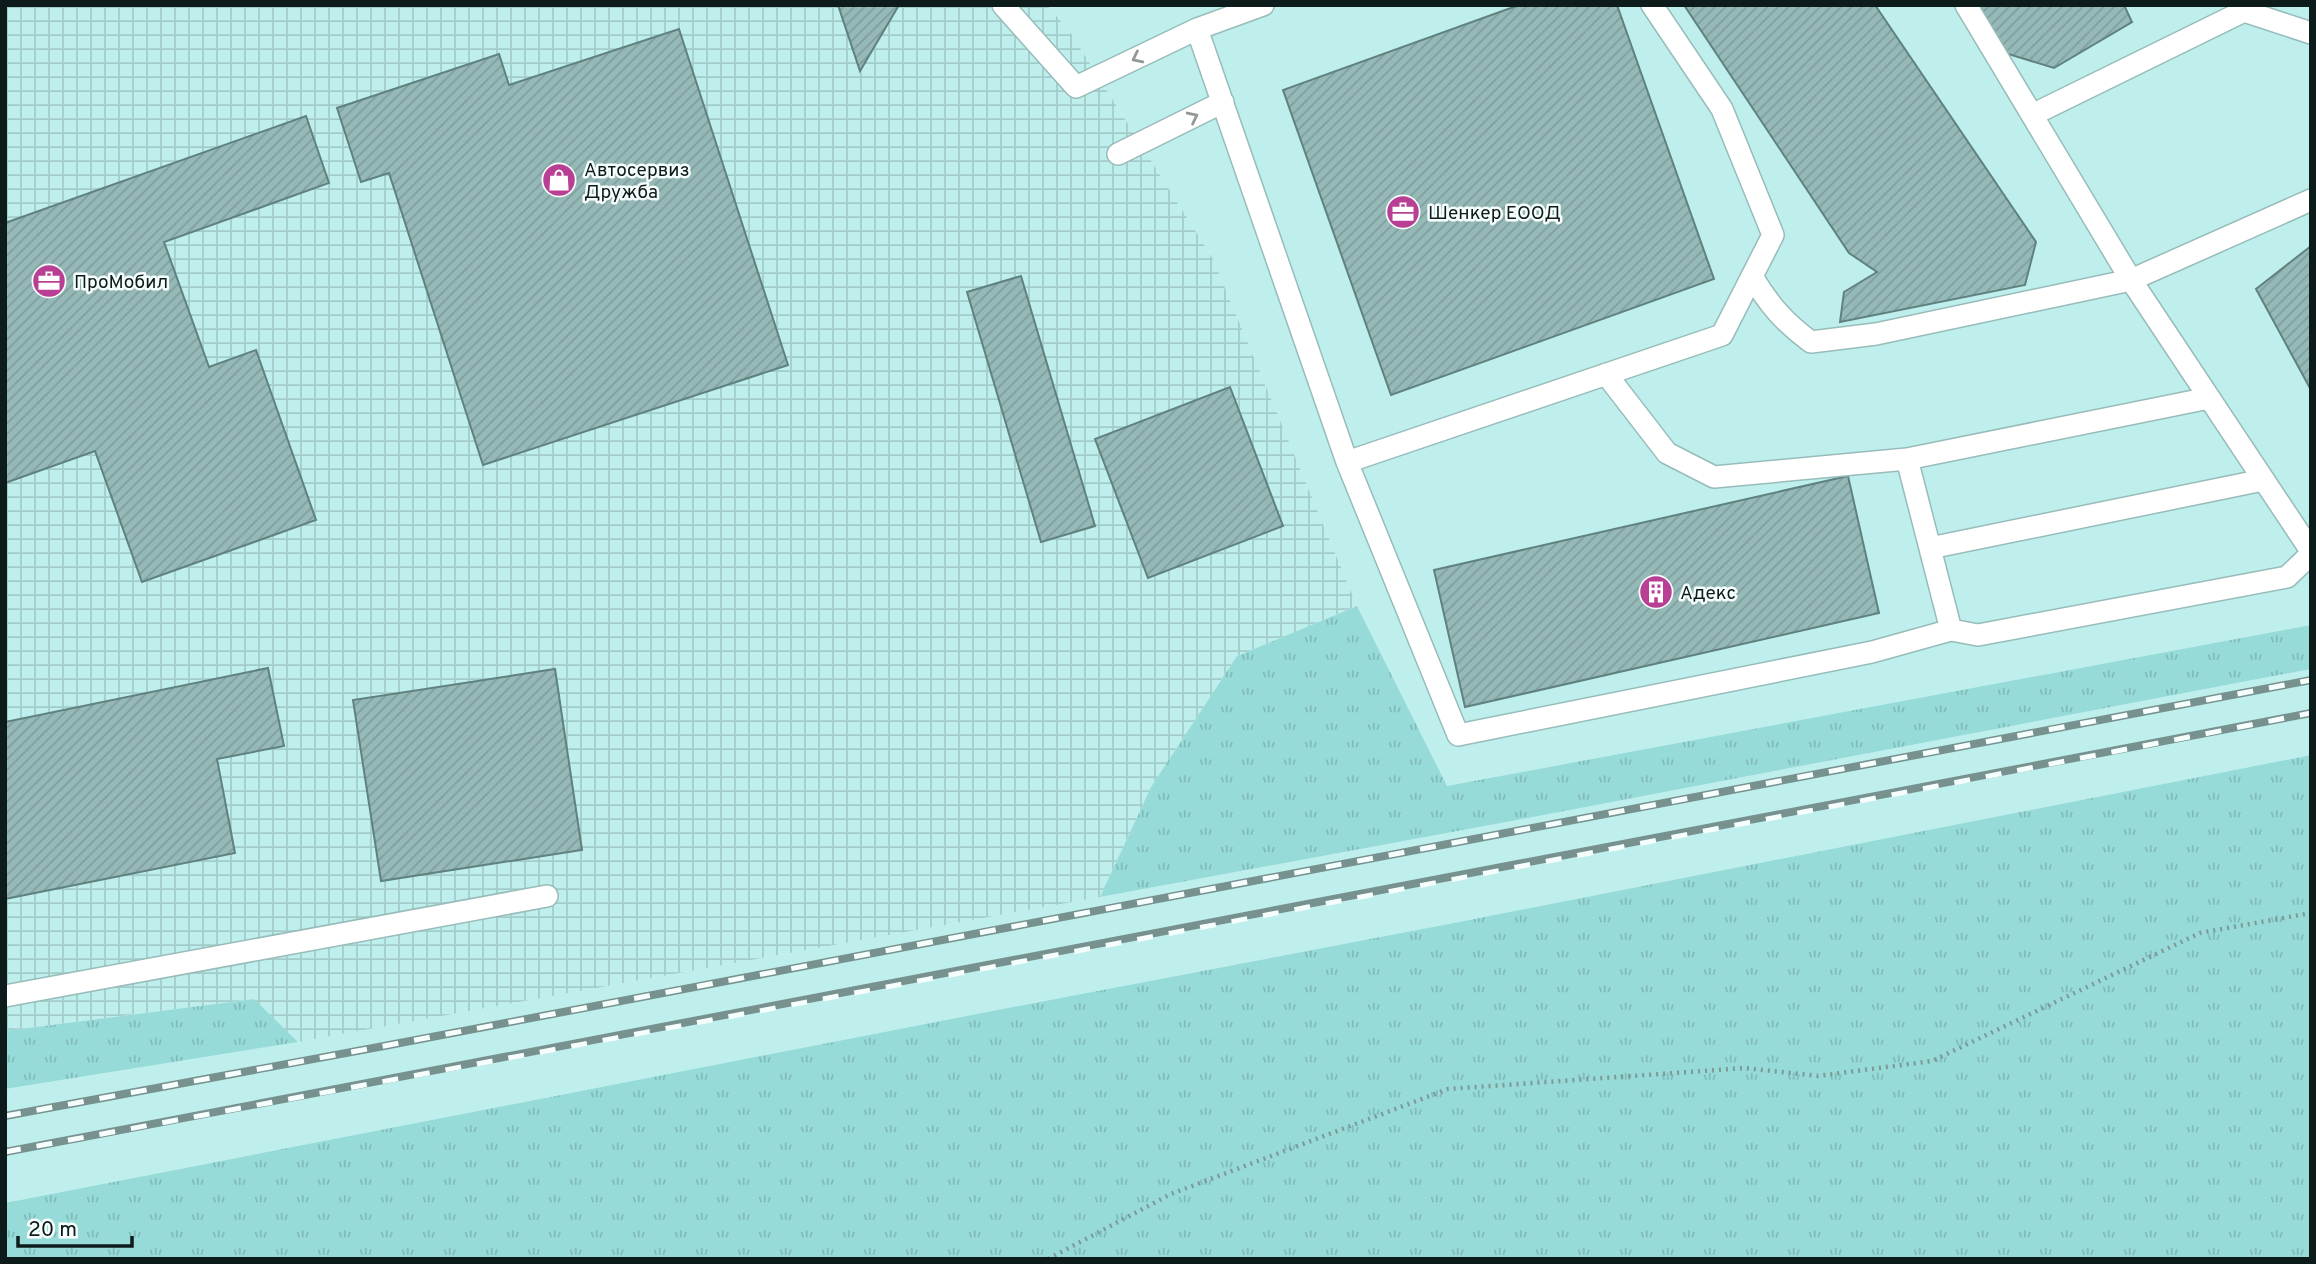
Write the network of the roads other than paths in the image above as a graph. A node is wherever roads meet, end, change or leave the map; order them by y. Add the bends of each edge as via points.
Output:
1 (1003, 5) edge
2 (1263, 5) edge
3 (1652, 5) edge
4 (1966, 5) edge
5 (2243, 8) edge
6 (1198, 29) junction
7 (2311, 33) edge
8 (1223, 103) junction
9 (2032, 115) junction
10 (1118, 154) dead end
11 (2311, 200) edge
12 (1752, 276) junction
13 (2131, 280) junction
14 (1606, 374) junction
15 (2209, 398) junction
16 (1907, 459) junction
17 (1347, 462) junction
18 (2263, 480) junction
19 (1930, 548) junction
20 (2311, 553) edge
21 (1951, 630) junction
22 (547, 897) dead end
23 (5, 996) edge

6 -> 1 lane via 1076,88
2 - 6 lane
3 - 12 lane via 1722,109 1773,235
4 - 9 lane
5 - 7 lane
5 - 9 lane
6 - 8 lane
10 -> 8 lane
8 - 17 lane
9 - 13 lane
11 - 13 lane
12 - 13 lane via 1789,326 1811,342 1876,334
12 - 14 lane via 1722,335
13 - 15 lane
14 - 16 lane via 1667,453 1714,477
14 - 17 lane
15 - 16 lane
15 - 18 lane
16 - 19 lane
17 - 21 lane via 1458,735 1872,652
18 - 19 lane
18 - 20 lane
19 - 21 lane
20 - 21 lane via 2287,577 1978,635
22 - 23 lane

